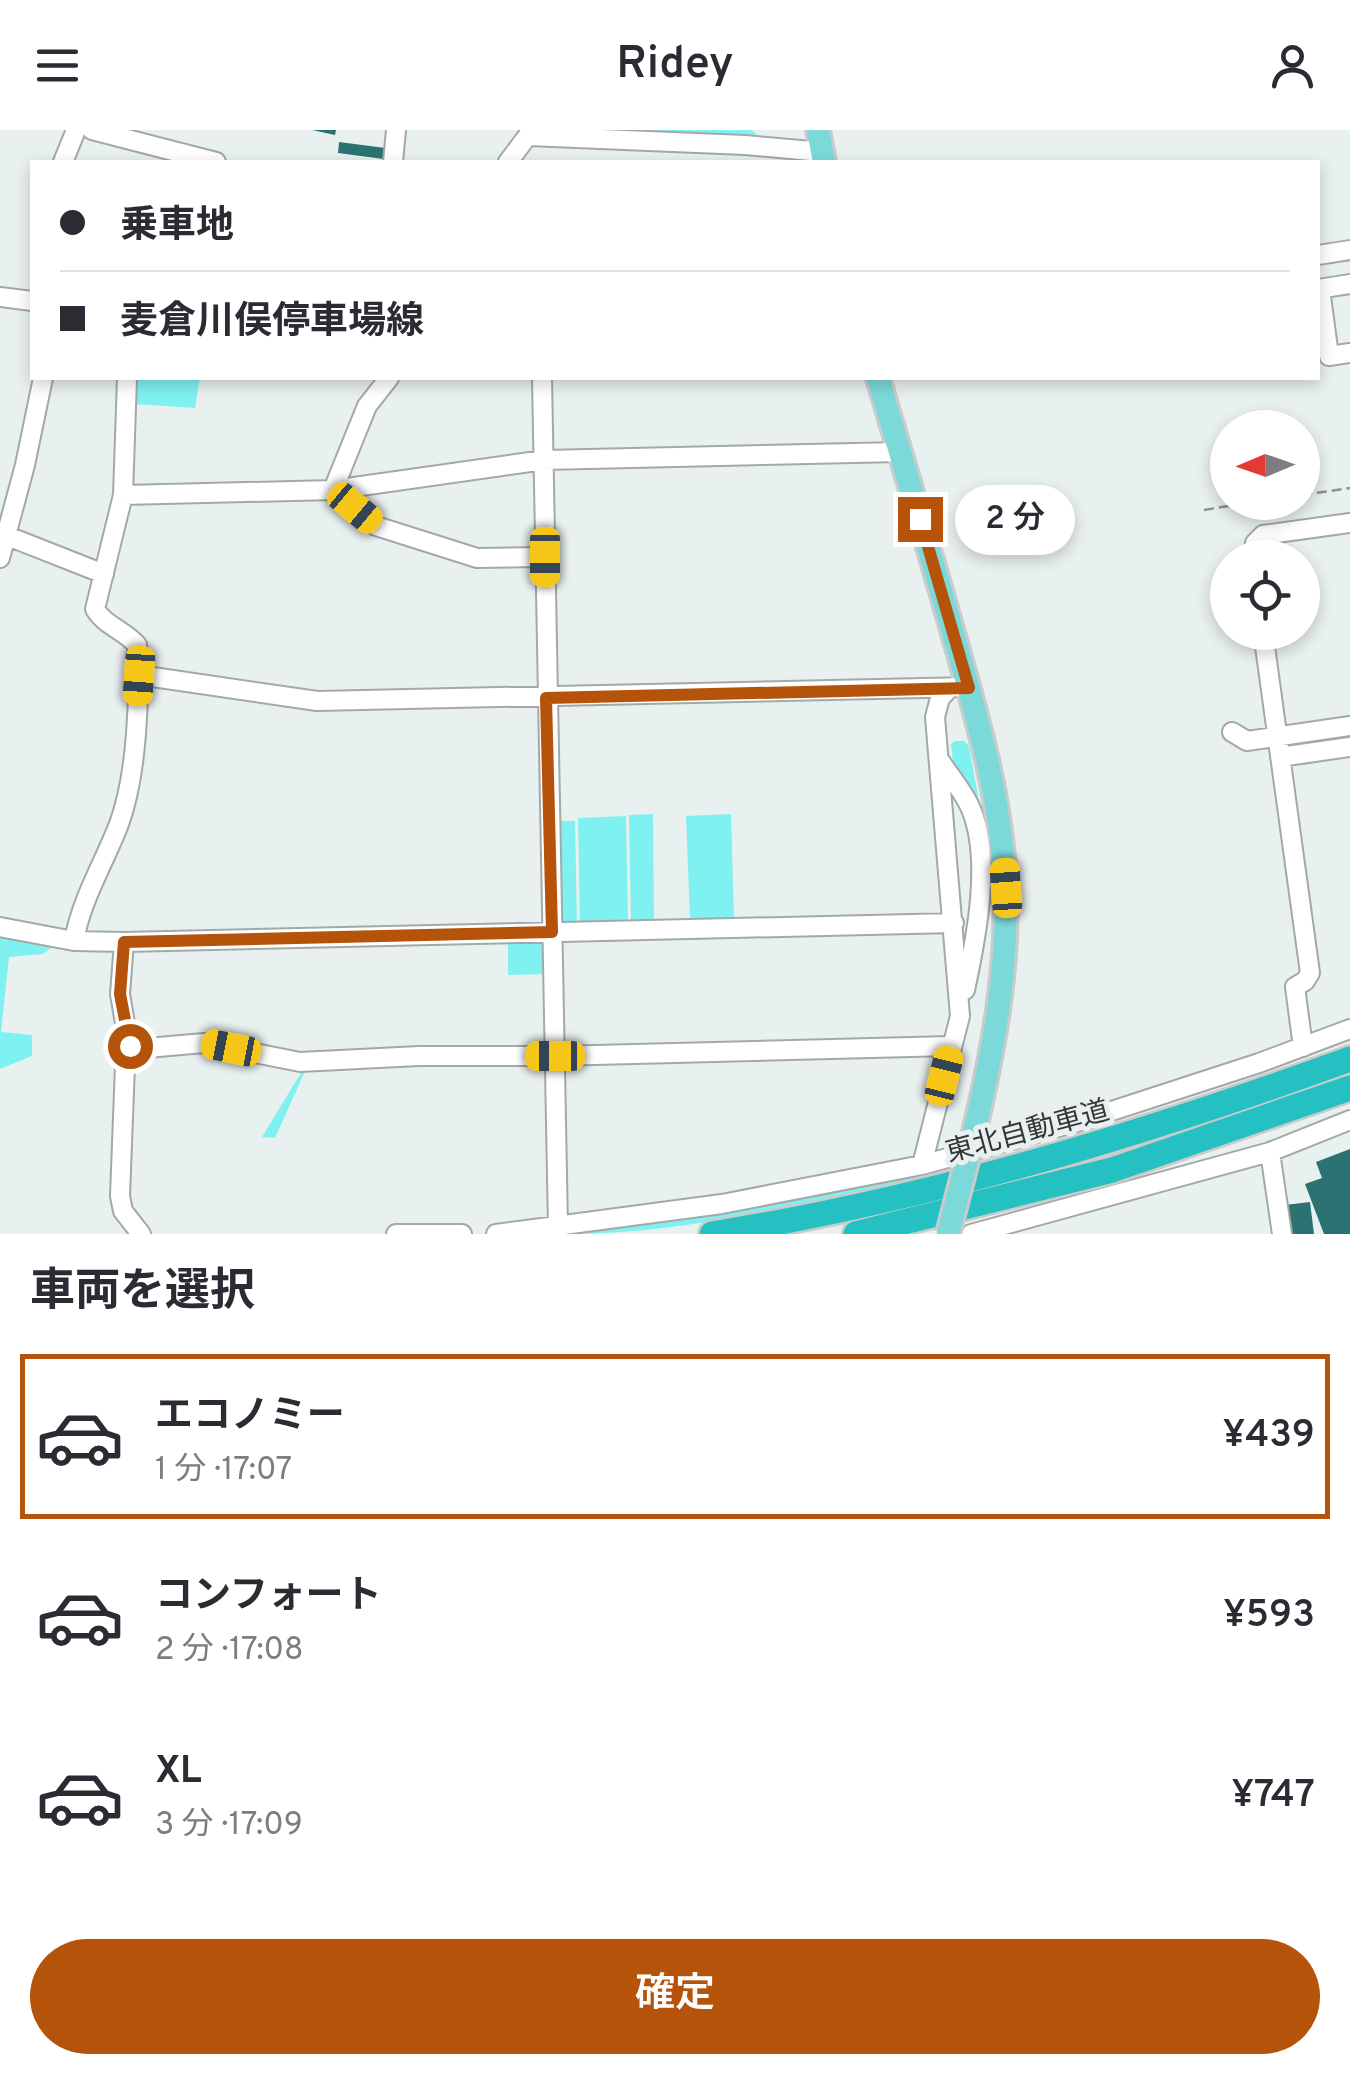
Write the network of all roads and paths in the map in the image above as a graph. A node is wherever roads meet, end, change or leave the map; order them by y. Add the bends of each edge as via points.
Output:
1 (76, 130) edge
2 (92, 130) edge
3 (396, 130) edge
4 (530, 133) edge
5 (821, 148) edge
6 (64, 160) edge
7 (208, 160) edge
8 (393, 160) edge
9 (510, 160) edge
10 (1350, 250) edge
11 (1320, 255) edge
12 (1350, 284) edge
13 (1320, 289) edge
14 (1320, 296) edge
15 (0, 297) edge
16 (30, 301) edge
17 (1350, 353) edge
18 (43, 380) edge
19 (127, 380) edge
20 (380, 380) edge
21 (542, 380) edge
22 (879, 380) edge
23 (900, 452) junction
24 (544, 460) junction
25 (1350, 488) edge
26 (333, 490) junction
27 (1320, 492) edge
28 (123, 495) junction
29 (1210, 509) edge
30 (1204, 510) dead end
31 (1350, 524) edge
32 (4, 533) edge
33 (1258, 540) edge
34 (545, 557) junction
35 (0, 558) edge
36 (104, 574) junction
37 (1265, 650) edge
38 (139, 676) junction
39 (958, 688) junction
40 (546, 698) junction
41 (1350, 726) edge
42 (1232, 732) dead end
43 (1277, 737) junction
44 (1350, 747) edge
45 (1280, 757) junction
46 (938, 758) junction
47 (954, 924) junction
48 (0, 927) edge
49 (552, 932) junction
50 (74, 941) junction
51 (124, 942) junction
52 (960, 1016) junction
53 (1350, 1029) edge
54 (130, 1046) junction
55 (951, 1046) junction
56 (1303, 1046) junction
57 (555, 1056) junction
58 (1350, 1059) edge
59 (1350, 1088) edge
60 (1350, 1120) edge
61 (1270, 1152) junction
62 (922, 1165) junction
63 (558, 1228) junction
64 (991, 1231) edge
65 (417, 1233) edge
66 (141, 1234) edge
67 (396, 1234) edge
68 (462, 1234) edge
69 (496, 1234) edge
70 (712, 1234) edge
71 (856, 1234) edge
72 (948, 1234) edge
73 (971, 1234) edge
74 (1022, 1234) edge
75 (1282, 1234) edge

1 - 6 street
2 - 7 street
3 - 8 street
4 - 5 street
4 - 9 street
10 - 11 street
12 - 13 street
14 - 17 street via 1329,356
15 - 16 street
18 - 32 street
19 - 28 street
20 - 26 street
21 - 24 street
22 - 23 main road
23 - 24 street
23 - 39 main road
24 - 26 street
24 - 34 street
25 - 27 path
26 - 28 street
26 - 34 street via 376,526 478,558
28 - 36 street
29 - 30 path
31 - 33 street
32 - 35 street
32 - 36 street
34 - 40 street
36 - 38 street via 94,609 137,645
37 - 43 street
38 - 40 street via 317,701
38 - 50 street via 121,819
39 - 40 street
39 - 46 street via 936,708
39 - 72 main road, bridge via 992,770 1006,906 998,1013
40 - 49 street
41 - 43 street
42 - 43 street via 1247,741
43 - 45 street
44 - 45 street
45 - 56 street via 1310,972 1295,986
46 - 47 street
46 - 52 street via 970,807 979,852 975,937
47 - 49 street
47 - 52 street
48 - 50 street
49 - 51 street
49 - 57 street
50 - 51 street
51 - 54 street via 120,994
52 - 55 street
53 - 56 street
54 - 57 street via 204,1043 300,1062
54 - 66 street via 120,1196
55 - 57 street
55 - 62 street
56 - 62 street via 1084,1120
57 - 63 street
58 - 70 highway, 東北自動車道 via 1204,1112 1006,1169
59 - 71 highway via 1112,1170
60 - 61 street
61 - 64 street
61 - 75 street
62 - 63 street
63 - 69 street
64 - 73 street
64 - 74 street
65 - 67 street
65 - 68 street

